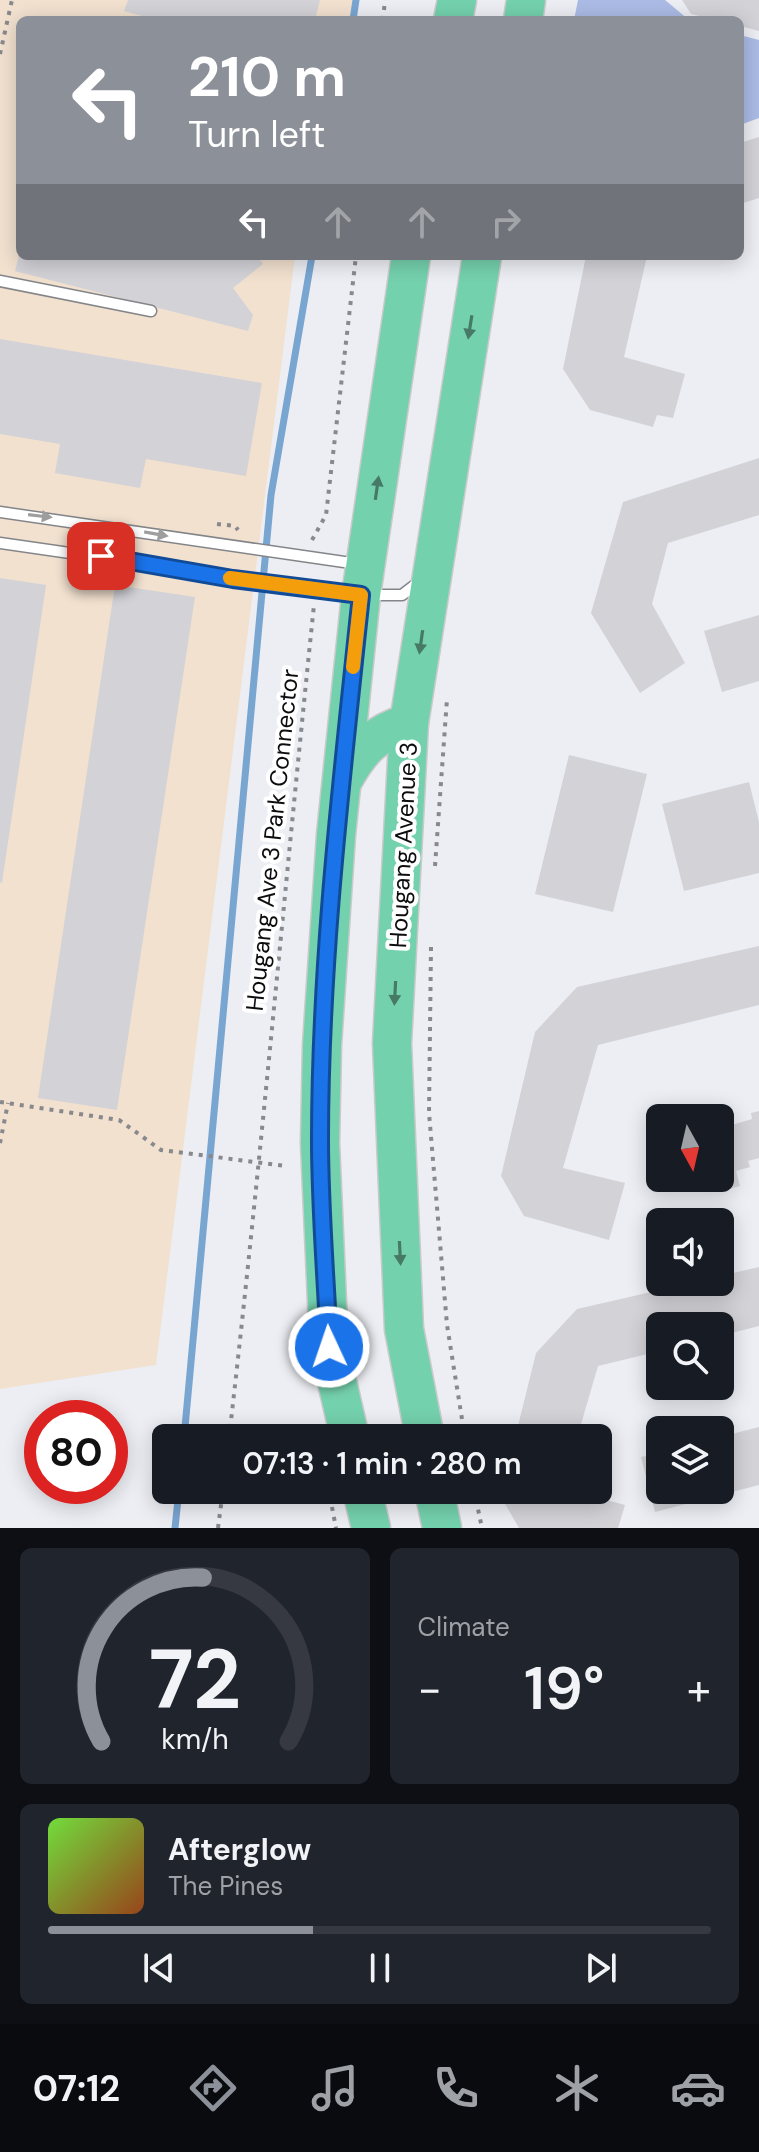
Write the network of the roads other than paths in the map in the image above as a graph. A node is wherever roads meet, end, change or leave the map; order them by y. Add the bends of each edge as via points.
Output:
1 (410, 260) edge
2 (481, 260) edge
3 (0, 281) edge
4 (151, 311) dead end
5 (0, 512) edge
6 (0, 543) edge
7 (432, 565) junction
8 (364, 580) junction
9 (409, 723) junction
10 (341, 782) junction
11 (347, 1424) edge
12 (422, 1424) edge
13 (365, 1504) edge
14 (437, 1504) edge
15 (371, 1528) edge
16 (442, 1528) edge

8 -> 1 highway
2 -> 7 highway, Hougang Avenue 3
3 - 4 lane
5 -> 8 lane via 286,554
6 - 8 lane via 301,587
7 - 8 lane via 402,595
7 -> 9 highway, Hougang Avenue 3
8 - 10 highway
9 - 10 highway via 373,737
9 -> 12 highway, Hougang Avenue 3 via 393,1080 404,1329
10 - 11 highway via 320,1143 329,1347
13 - 15 highway
14 - 16 highway

